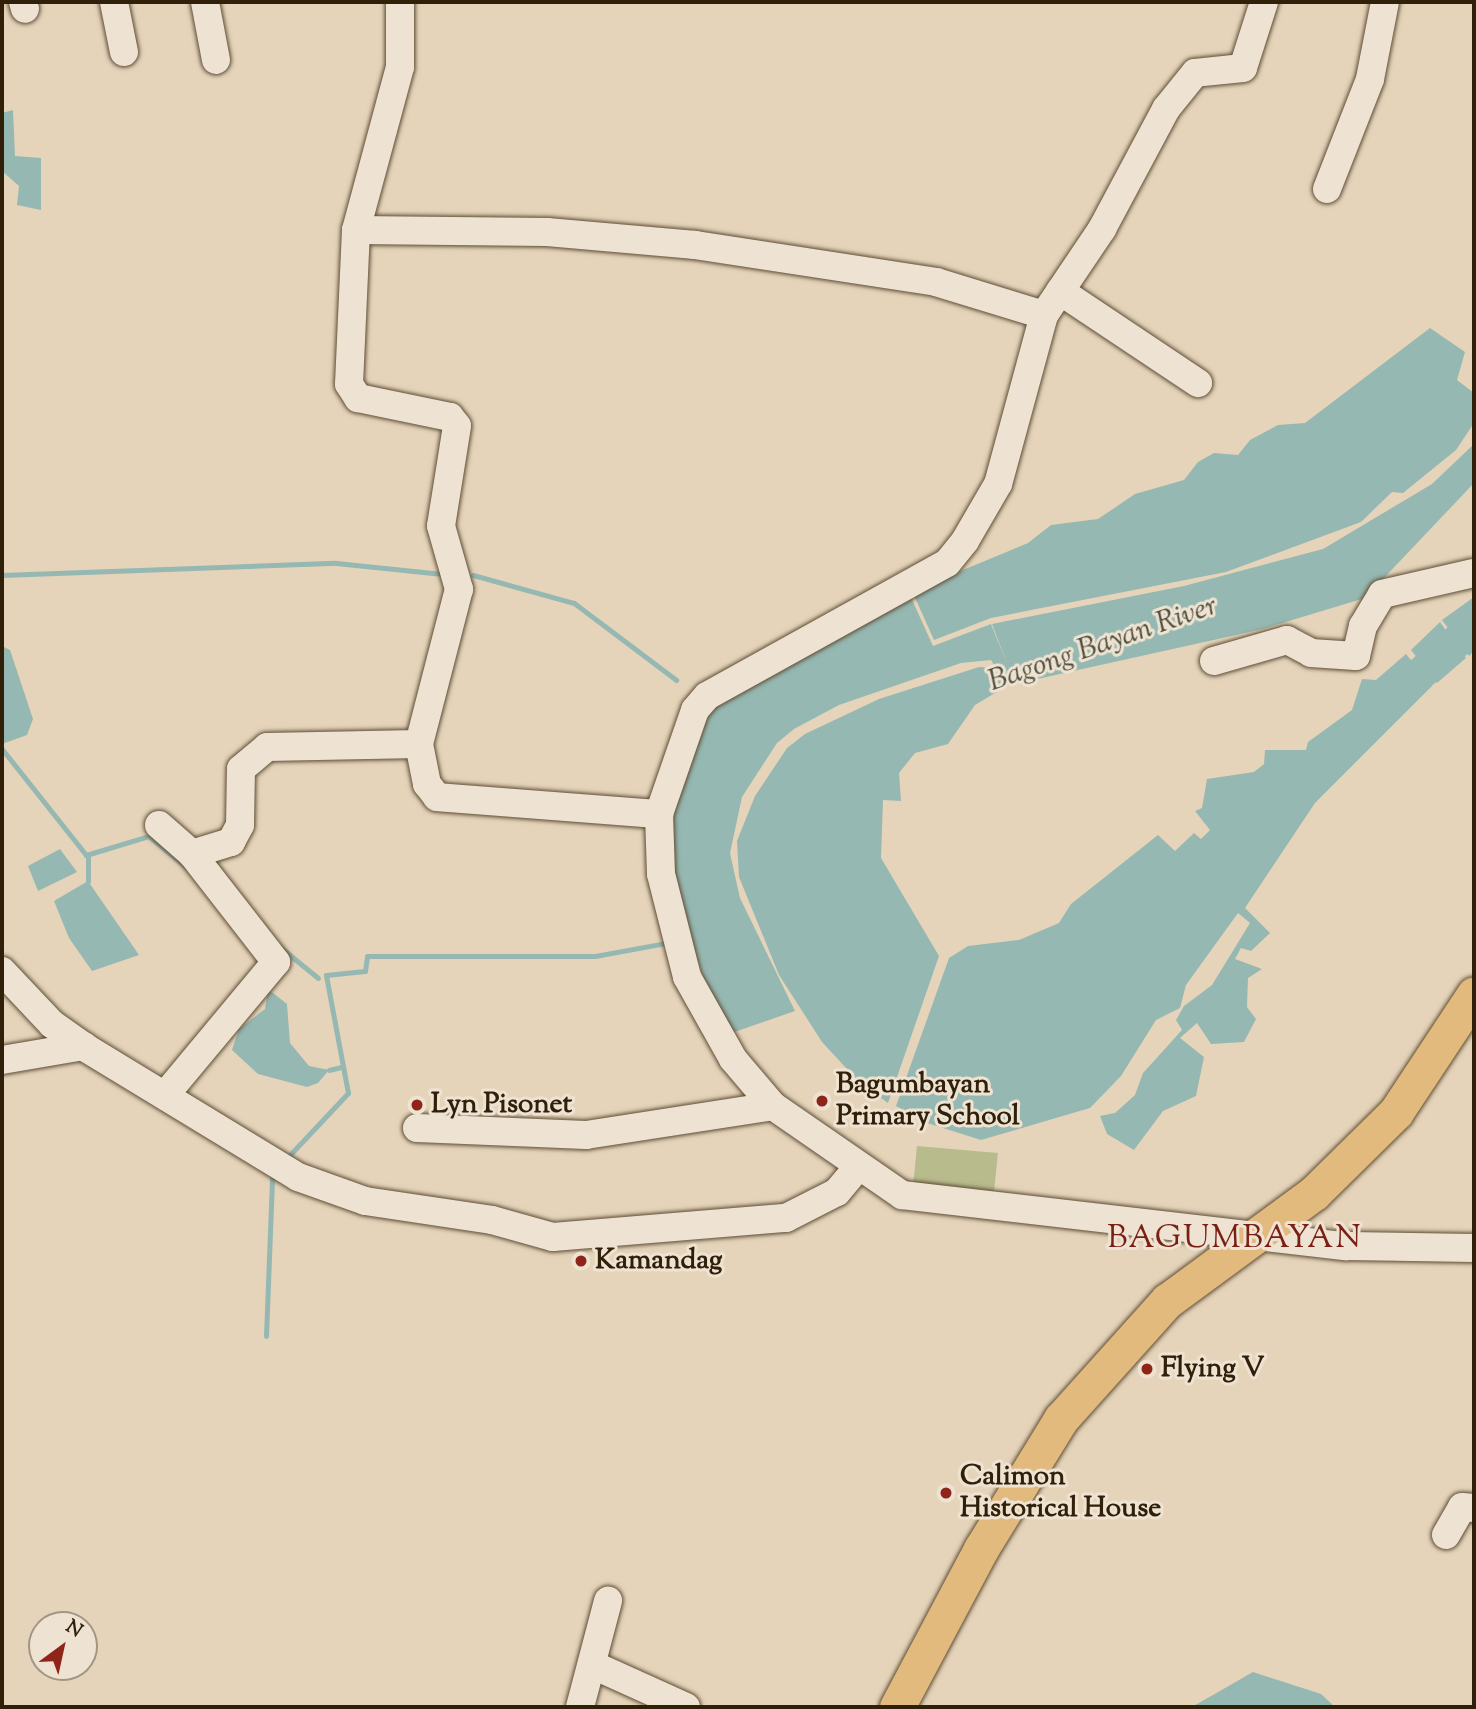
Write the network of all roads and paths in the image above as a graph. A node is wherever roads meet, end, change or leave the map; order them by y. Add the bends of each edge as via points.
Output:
1 (114, 2) edge
2 (205, 2) edge
3 (400, 2) edge
4 (1264, 2) edge
5 (1385, 2) edge
6 (124, 52) dead end
7 (216, 60) dead end
8 (1327, 188) dead end
9 (356, 230) junction
10 (1060, 291) junction
11 (1044, 315) junction
12 (1198, 383) dead end
13 (1474, 573) edge
14 (1214, 662) dead end
15 (419, 744) junction
16 (659, 814) junction
17 (159, 825) dead end
18 (192, 854) junction
19 (2, 971) edge
20 (1474, 994) edge
21 (84, 1046) junction
22 (2, 1060) edge
23 (167, 1093) junction
24 (773, 1106) junction
25 (417, 1128) dead end
26 (857, 1168) junction
27 (1259, 1234) junction
28 (1474, 1248) edge
29 (1474, 1508) edge
30 (1446, 1535) dead end
31 (608, 1601) dead end
32 (593, 1665) junction
33 (580, 1707) edge
34 (686, 1707) edge
35 (897, 1707) edge

1 - 6 street
2 - 7 street
3 - 9 street via 400,67
4 - 10 street via 1248,61 1234,71 1208,67 1195,73 1166,109 1102,229
5 - 8 street via 1370,79
9 - 11 street via 547,232 695,245 936,282
9 - 15 street via 351,391 450,417 457,426 441,526 459,589
10 - 11 street
10 - 12 street
11 - 16 street via 998,484 965,541 947,563 707,696 695,710
13 - 14 street via 1382,594 1363,626 1356,656 1311,653 1287,640
15 - 16 street via 427,785 437,797
15 - 18 street via 267,747 241,769 240,825 231,842
16 - 24 street via 661,874 687,977 733,1059
17 - 18 street
18 - 23 street via 276,962
19 - 21 street via 52,1024
20 - 27 main road via 1396,1112 1314,1193
21 - 22 street
21 - 23 street
23 - 26 street via 323,1188 553,1237 786,1218 837,1192
24 - 25 street via 586,1135
24 - 26 street
26 - 27 street via 902,1195 946,1203
27 - 28 street via 1356,1247
27 - 35 main road via 1167,1301 1061,1419 981,1549
29 - 30 street via 1462,1507
31 - 32 street
32 - 33 street
32 - 34 street

